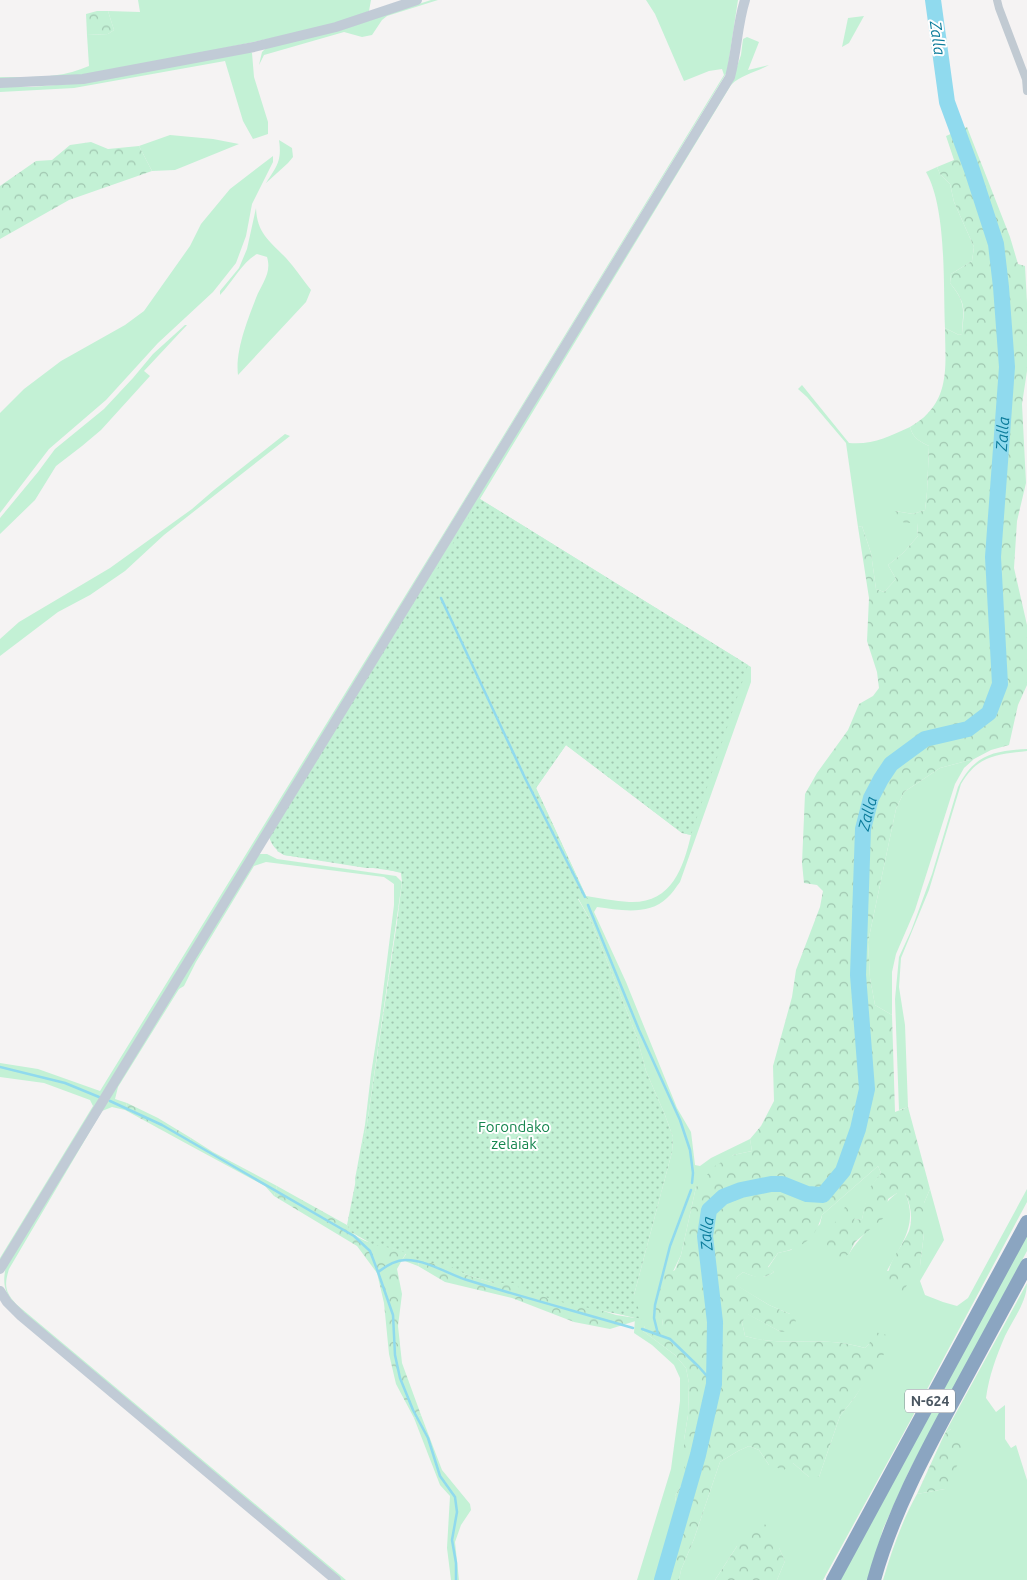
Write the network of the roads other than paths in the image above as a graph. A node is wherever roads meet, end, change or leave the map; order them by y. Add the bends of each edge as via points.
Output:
1 (417, 0) edge
2 (745, 0) edge
3 (997, 0) edge
4 (0, 83) edge
5 (1027, 91) edge
6 (1027, 1222) edge
7 (1027, 1265) edge
8 (0, 1269) edge
9 (0, 1291) edge
10 (336, 1580) edge
11 (832, 1580) edge
12 (874, 1580) edge

1 - 4 street via 336,27 236,50 83,79
2 - 8 street via 730,77
3 - 5 street via 1026,79
6 - 11 highway, N-624
7 - 12 highway, N-624 via 911,1482
9 - 10 street via 21,1316

